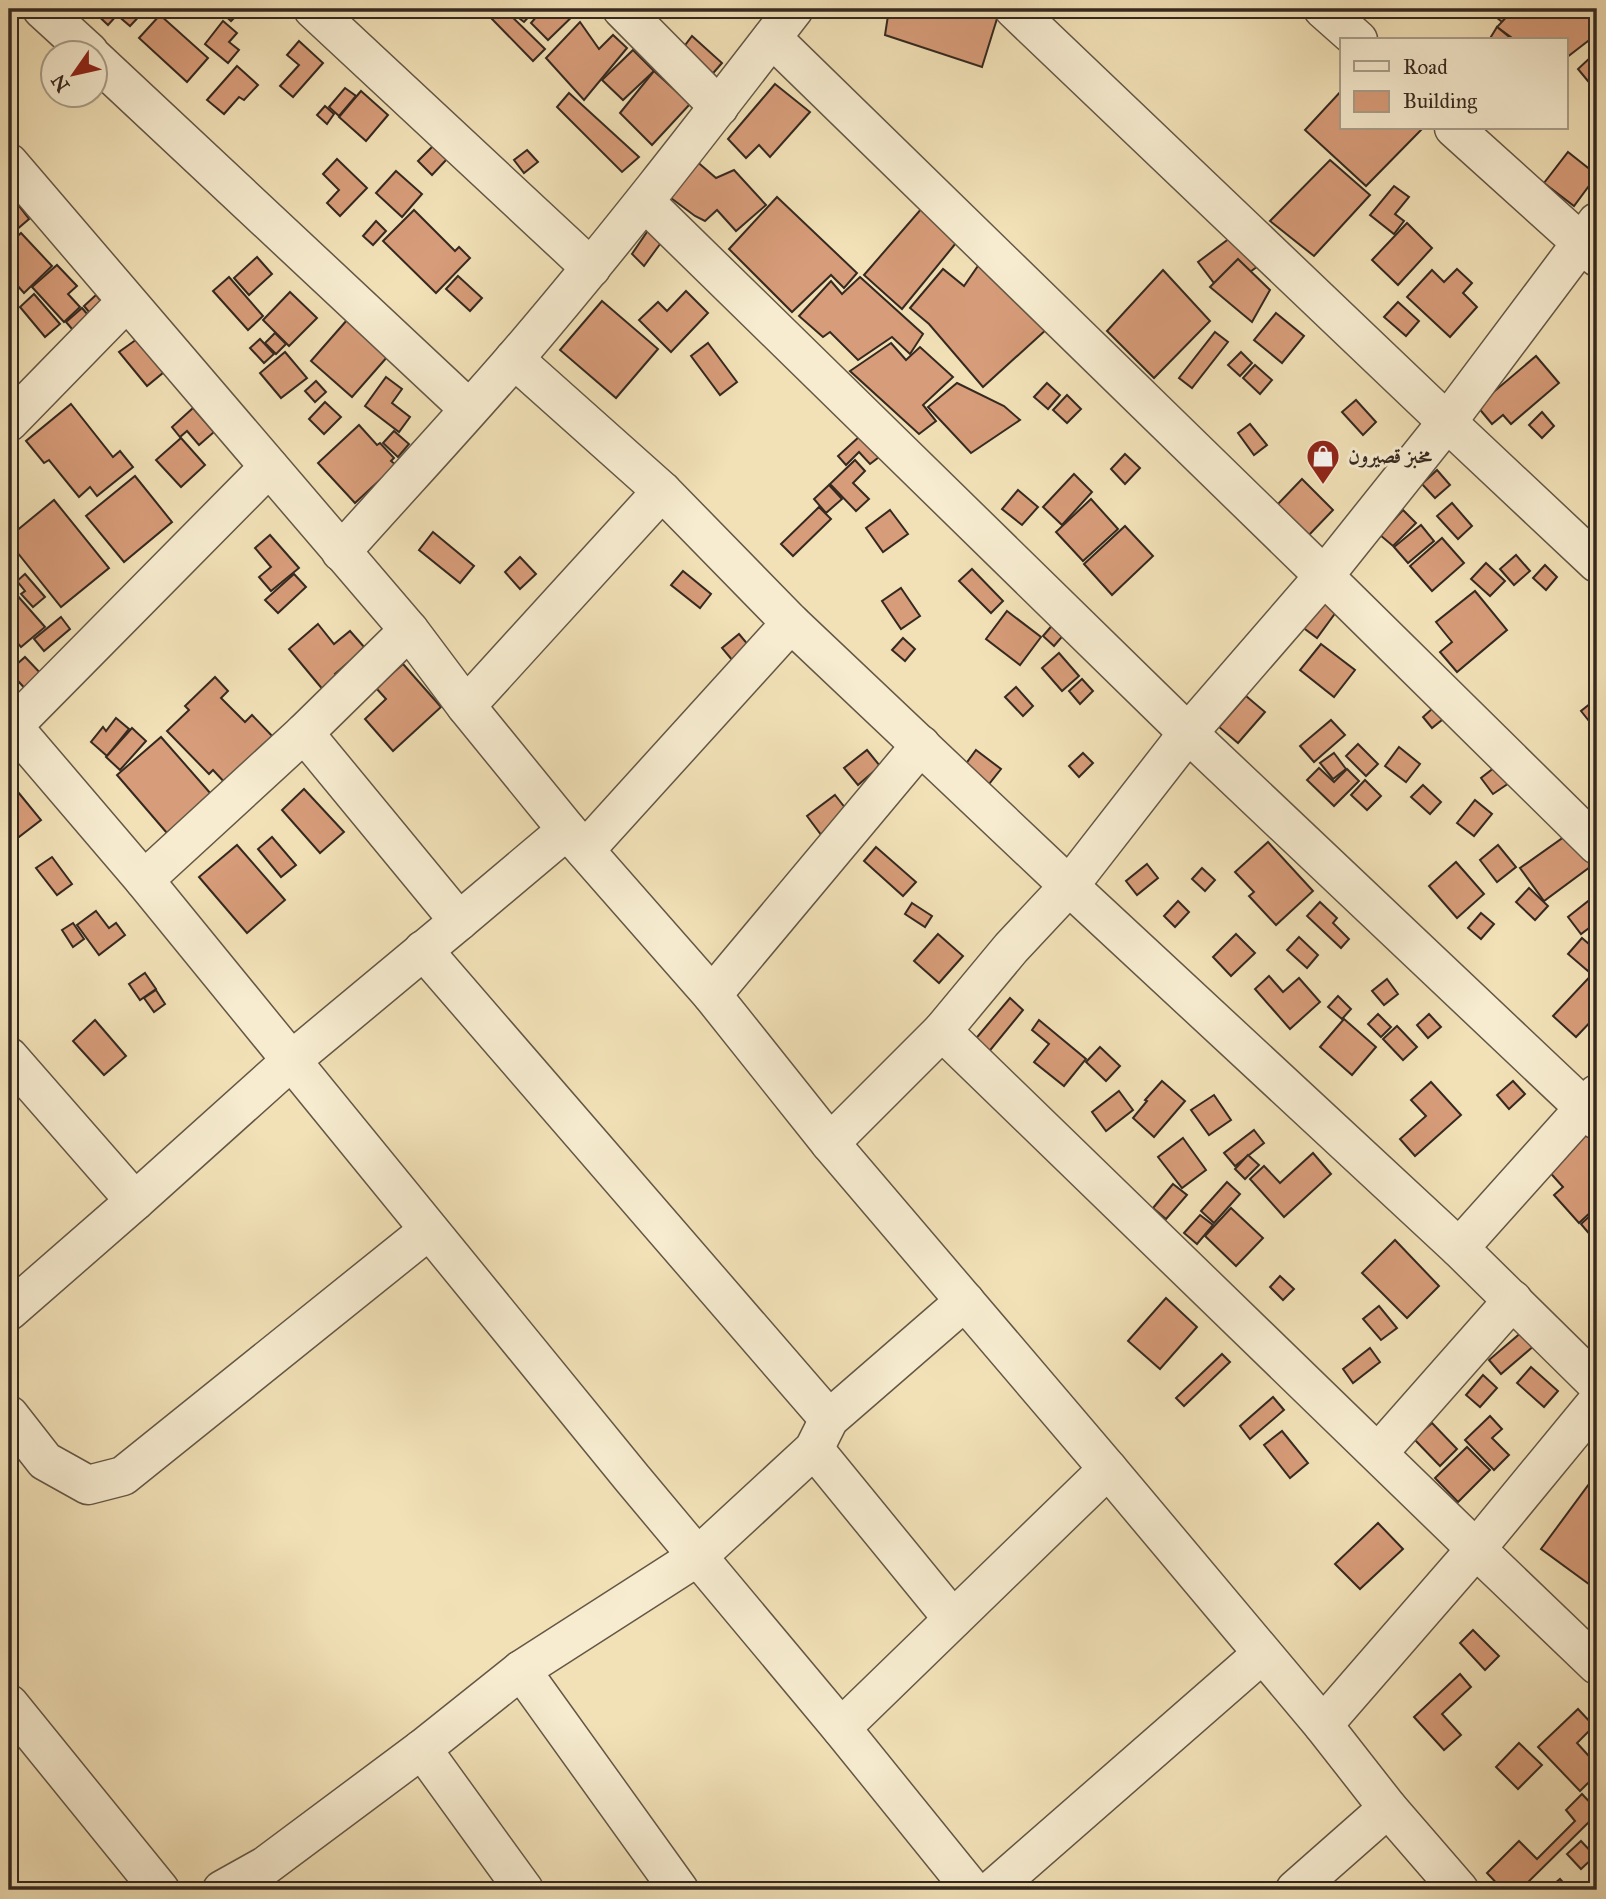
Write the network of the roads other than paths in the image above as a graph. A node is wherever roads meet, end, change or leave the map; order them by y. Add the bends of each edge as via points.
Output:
1 (42, 9) edge
2 (313, 9) edge
3 (622, 9) edge
4 (1014, 9) edge
5 (1323, 9) edge
6 (783, 23) edge
7 (74, 38) edge
8 (1355, 38) edge
9 (108, 71) edge
10 (719, 107) junction
11 (1456, 130) edge
12 (9, 163) edge
13 (645, 202) junction
14 (1592, 240) edge
15 (591, 268) junction
16 (126, 302) junction
17 (514, 359) junction
18 (469, 409) junction
19 (9, 422) edge
20 (1447, 422) junction
21 (269, 467) junction
22 (662, 491) junction
23 (341, 552) junction
24 (1597, 563) edge
25 (1325, 576) junction
26 (790, 623) junction
27 (409, 630) junction
28 (466, 706) junction
29 (11, 724) edge
30 (304, 733) junction
31 (1188, 733) junction
32 (922, 745) junction
33 (576, 840) junction
34 (1597, 845) edge
35 (144, 880) junction
36 (1069, 886) junction
37 (460, 921) junction
38 (423, 950) junction
39 (712, 995) junction
40 (942, 1031) junction
41 (9, 1057) edge
42 (292, 1060) junction
43 (1593, 1108) edge
44 (830, 1143) junction
45 (135, 1201) junction
46 (429, 1230) junction
47 (1459, 1248) junction
48 (1513, 1300) junction
49 (965, 1301) junction
50 (9, 1311) edge
51 (1597, 1384) edge
52 (1597, 1402) edge
53 (9, 1415) edge
54 (822, 1434) junction
55 (1378, 1453) junction
56 (1108, 1469) junction
57 (1476, 1549) junction
58 (697, 1557) junction
59 (953, 1619) junction
60 (1262, 1654) junction
61 (1597, 1665) edge
62 (521, 1670) junction
63 (9, 1704) edge
64 (1322, 1725) junction
65 (841, 1728) junction
66 (422, 1749) junction
67 (1388, 1808) junction
68 (274, 1878) edge
69 (160, 1890) edge
70 (222, 1890) edge
71 (524, 1890) edge
72 (679, 1890) edge
73 (972, 1890) edge
74 (992, 1890) edge
75 (1295, 1890) edge
76 (1460, 1890) edge

1 - 7 street
2 - 15 street
3 - 10 street
4 - 20 street
5 - 8 street
6 - 10 street
6 - 25 street
9 - 18 street
10 - 13 street
11 - 14 street
12 - 16 street
13 - 15 street
13 - 31 street
14 - 20 street
15 - 17 street
16 - 19 street
16 - 21 street
17 - 18 street
17 - 22 street
18 - 23 street
20 - 24 street
20 - 25 street
21 - 23 street
21 - 29 street
22 - 26 street
22 - 28 street
23 - 27 street
25 - 31 street
25 - 34 street
26 - 32 street
26 - 33 street
27 - 28 street
27 - 30 street
28 - 33 street
29 - 35 street
30 - 35 street
30 - 37 street
31 - 36 street
31 - 43 street
32 - 36 street
32 - 39 street
33 - 37 street
33 - 39 street
35 - 42 street
36 - 40 street
36 - 47 street
37 - 38 street
38 - 42 street
38 - 54 street
39 - 44 street
40 - 44 street
40 - 55 street
41 - 45 street
42 - 45 street
42 - 46 street
43 - 47 street
44 - 49 street
45 - 50 street
46 - 53 street via 123,1476 88,1485 45,1461
46 - 58 street
47 - 48 street
48 - 51 street
48 - 55 street
49 - 54 street
49 - 56 street
52 - 57 street
54 - 58 street
54 - 59 street
55 - 57 street
56 - 59 street
56 - 60 street
57 - 61 street
57 - 64 street
58 - 62 street
58 - 65 street
59 - 65 street
60 - 64 street
60 - 74 street
62 - 66 street
62 - 72 street
63 - 69 street
64 - 67 street
65 - 73 street
66 - 68 street
66 - 71 street
67 - 75 street
67 - 76 street
68 - 70 street

